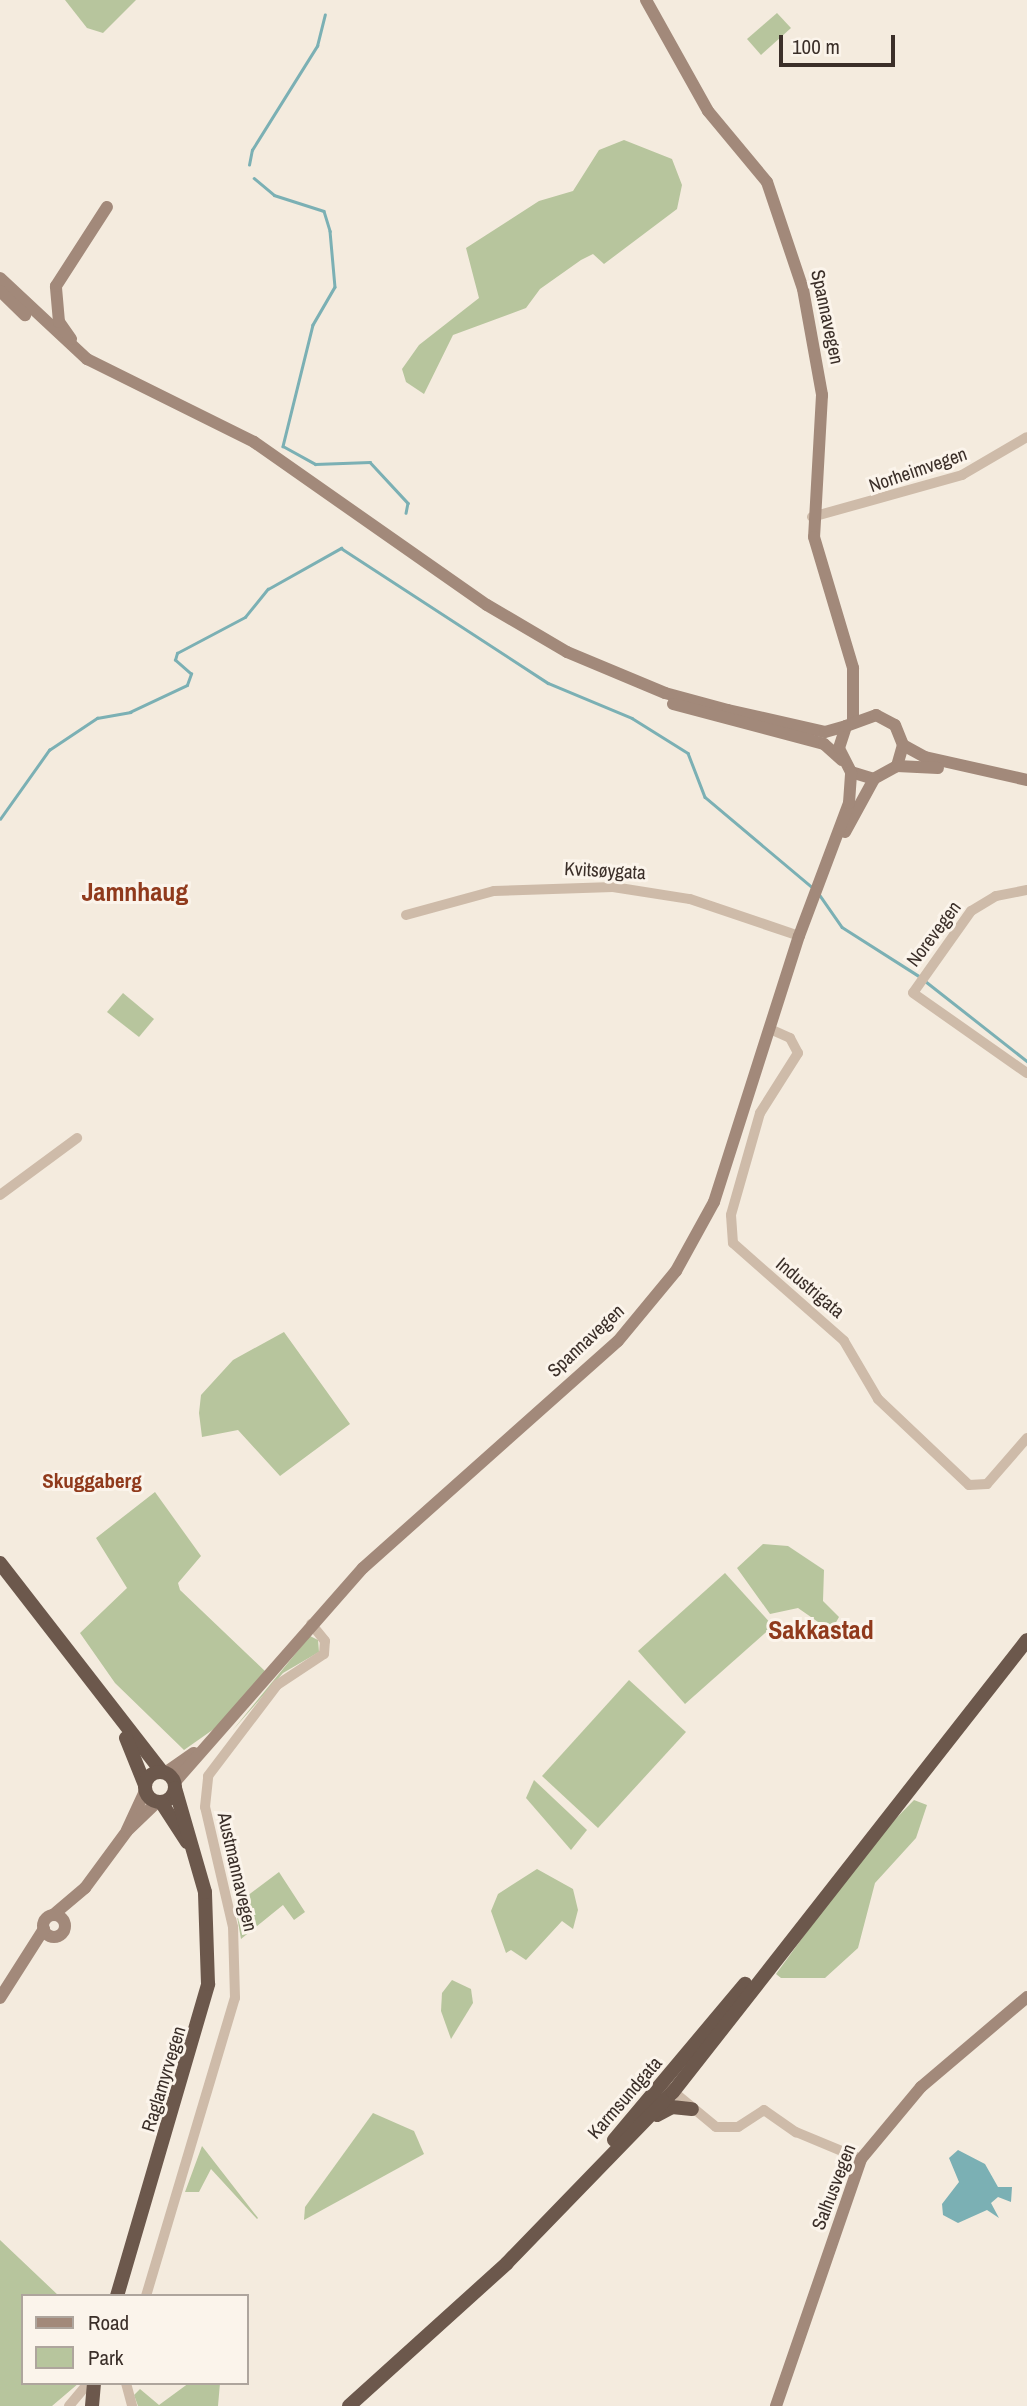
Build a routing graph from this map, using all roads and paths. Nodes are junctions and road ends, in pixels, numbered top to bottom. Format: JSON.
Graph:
{"nodes":[{"id":1,"x":646,"y":0,"type":"edge"},
{"id":2,"x":107,"y":207,"type":"dead end"},
{"id":3,"x":7,"y":291,"type":"edge"},
{"id":4,"x":99,"y":366,"type":"junction"},
{"id":5,"x":1027,"y":438,"type":"edge"},
{"id":6,"x":813,"y":517,"type":"junction"},
{"id":7,"x":854,"y":678,"type":"junction"},
{"id":8,"x":872,"y":715,"type":"junction"},
{"id":9,"x":850,"y":723,"type":"junction"},
{"id":10,"x":903,"y":745,"type":"junction"},
{"id":11,"x":842,"y":760,"type":"junction"},
{"id":12,"x":897,"y":766,"type":"junction"},
{"id":13,"x":851,"y":772,"type":"junction"},
{"id":14,"x":874,"y":779,"type":"junction"},
{"id":15,"x":1027,"y":780,"type":"edge"},
{"id":16,"x":1027,"y":788,"type":"edge"},
{"id":17,"x":829,"y":855,"type":"junction"},
{"id":18,"x":1027,"y":890,"type":"edge"},
{"id":19,"x":406,"y":915,"type":"dead end"},
{"id":20,"x":799,"y":936,"type":"junction"},
{"id":21,"x":770,"y":1029,"type":"junction"},
{"id":22,"x":1027,"y":1073,"type":"edge"},
{"id":23,"x":77,"y":1138,"type":"dead end"},
{"id":24,"x":0,"y":1195,"type":"edge"},
{"id":25,"x":1027,"y":1438,"type":"edge"},
{"id":26,"x":0,"y":1563,"type":"edge"},
{"id":27,"x":311,"y":1624,"type":"junction"},
{"id":28,"x":1027,"y":1640,"type":"edge"},
{"id":29,"x":102,"y":1694,"type":"junction"},
{"id":30,"x":169,"y":1779,"type":"junction"},
{"id":31,"x":145,"y":1788,"type":"junction"},
{"id":32,"x":159,"y":1802,"type":"junction"},
{"id":33,"x":127,"y":1830,"type":"junction"},
{"id":34,"x":200,"y":1868,"type":"junction"},
{"id":35,"x":85,"y":1888,"type":"junction"},
{"id":36,"x":53,"y":1915,"type":"junction"},
{"id":37,"x":65,"y":1925,"type":"junction"},
{"id":38,"x":44,"y":1929,"type":"junction"},
{"id":39,"x":55,"y":1937,"type":"junction"},
{"id":40,"x":27,"y":1960,"type":"junction"},
{"id":41,"x":1027,"y":1997,"type":"edge"},
{"id":42,"x":0,"y":1998,"type":"edge"},
{"id":43,"x":668,"y":2088,"type":"junction"},
{"id":44,"x":692,"y":2109,"type":"junction"},
{"id":45,"x":641,"y":2126,"type":"junction"},
{"id":46,"x":861,"y":2159,"type":"junction"},
{"id":47,"x":118,"y":2294,"type":"edge"},
{"id":48,"x":147,"y":2294,"type":"edge"},
{"id":49,"x":86,"y":2385,"type":"edge"},
{"id":50,"x":94,"y":2385,"type":"edge"},
{"id":51,"x":102,"y":2385,"type":"edge"},
{"id":52,"x":127,"y":2385,"type":"edge"},
{"id":53,"x":69,"y":2406,"type":"edge"},
{"id":54,"x":90,"y":2406,"type":"edge"},
{"id":55,"x":102,"y":2406,"type":"edge"},
{"id":56,"x":132,"y":2406,"type":"edge"},
{"id":57,"x":340,"y":2406,"type":"edge"},
{"id":58,"x":349,"y":2406,"type":"edge"},
{"id":59,"x":776,"y":2406,"type":"edge"}],
"edges":[{"from":1,"to":6,"type":"main road","name":"Spannavegen"},
{"from":2,"to":4,"type":"main road"},
{"from":3,"to":4,"type":"main road"},
{"from":3,"to":11,"type":"main road"},
{"from":4,"to":9,"type":"main road"},
{"from":5,"to":6,"type":"street","name":"Norheimvegen"},
{"from":6,"to":7,"type":"main road","name":"Spannavegen"},
{"from":7,"to":8,"type":"main road","name":"Spannavegen"},
{"from":7,"to":9,"type":"main road","name":"Spannavegen"},
{"from":8,"to":9,"type":"main road"},
{"from":8,"to":10,"type":"main road"},
{"from":9,"to":11,"type":"main road"},
{"from":10,"to":12,"type":"main road"},
{"from":10,"to":15,"type":"main road"},
{"from":11,"to":13,"type":"main road"},
{"from":12,"to":14,"type":"main road"},
{"from":12,"to":16,"type":"main road"},
{"from":13,"to":14,"type":"main road"},
{"from":13,"to":17,"type":"main road"},
{"from":14,"to":17,"type":"main road"},
{"from":17,"to":20,"type":"main road","name":"Spannavegen"},
{"from":18,"to":22,"type":"street","name":"Norevegen"},
{"from":19,"to":20,"type":"street","name":"Kvitsøygata"},
{"from":20,"to":21,"type":"main road","name":"Spannavegen"},
{"from":21,"to":25,"type":"street","name":"Industrigata"},
{"from":21,"to":27,"type":"main road","name":"Spannavegen"},
{"from":23,"to":24,"type":"street"},
{"from":26,"to":29,"type":"highway","name":"Raglamyrvegen"},
{"from":27,"to":30,"type":"main road","name":"Spannavegen"},
{"from":27,"to":48,"type":"street","name":"Austmannavegen"},
{"from":28,"to":43,"type":"highway","name":"Karmsundgata"},
{"from":29,"to":30,"type":"highway","name":"Raglamyrvegen"},
{"from":29,"to":31,"type":"highway","name":"Raglamyrvegen"},
{"from":30,"to":31,"type":"highway"},
{"from":30,"to":32,"type":"highway"},
{"from":30,"to":34,"type":"highway","name":"Raglamyrvegen"},
{"from":31,"to":32,"type":"highway","name":"Raglamyrvegen"},
{"from":31,"to":33,"type":"main road"},
{"from":32,"to":33,"type":"main road"},
{"from":32,"to":34,"type":"highway","name":"Raglamyrvegen"},
{"from":33,"to":35,"type":"main road"},
{"from":34,"to":47,"type":"highway","name":"Raglamyrvegen"},
{"from":35,"to":36,"type":"main road"},
{"from":35,"to":37,"type":"main road"},
{"from":36,"to":37,"type":"main road"},
{"from":36,"to":38,"type":"main road"},
{"from":37,"to":39,"type":"main road"},
{"from":38,"to":39,"type":"main road"},
{"from":38,"to":40,"type":"main road"},
{"from":39,"to":40,"type":"main road"},
{"from":40,"to":42,"type":"main road"},
{"from":41,"to":46,"type":"main road","name":"Salhusvegen"},
{"from":43,"to":44,"type":"street"},
{"from":43,"to":45,"type":"highway","name":"Karmsundgata"},
{"from":43,"to":57,"type":"highway","name":"Karmsundgata"},
{"from":44,"to":45,"type":"highway"},
{"from":44,"to":46,"type":"street"},
{"from":45,"to":58,"type":"highway","name":"Karmsundgata"},
{"from":46,"to":59,"type":"main road","name":"Salhusvegen"},
{"from":49,"to":53,"type":"street"},
{"from":50,"to":54,"type":"highway"},
{"from":51,"to":55,"type":"highway"},
{"from":52,"to":56,"type":"street"},
{"from":53,"to":54,"type":"street"}]}
